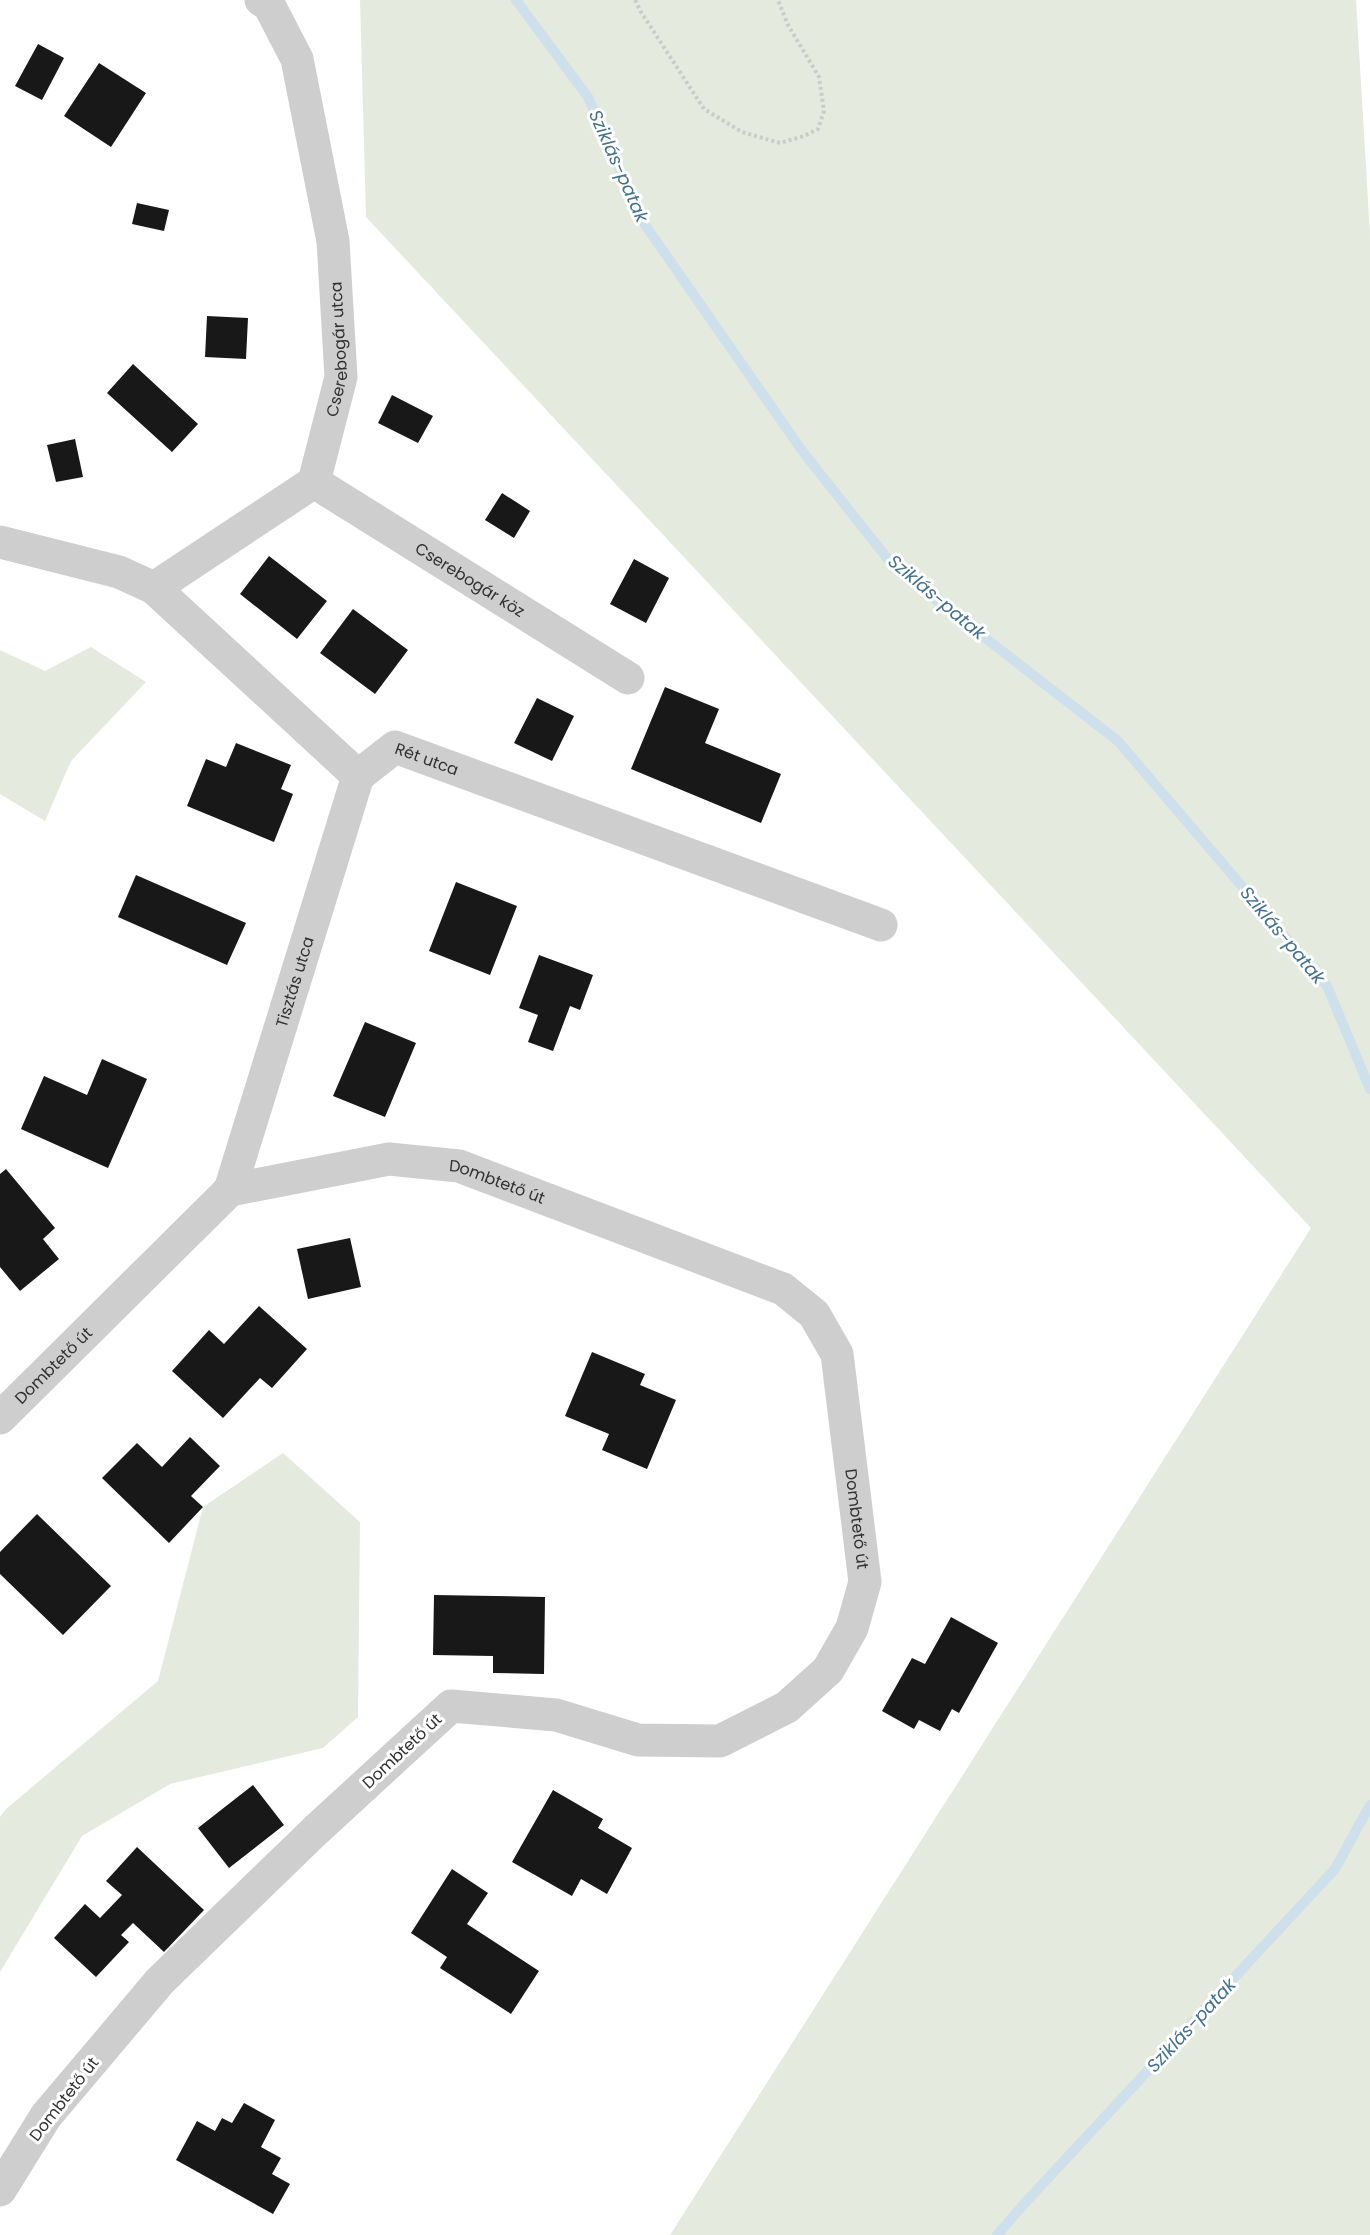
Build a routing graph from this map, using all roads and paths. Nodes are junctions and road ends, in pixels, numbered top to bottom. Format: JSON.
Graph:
{"nodes":[{"id":1,"x":261,"y":0,"type":"edge"},
{"id":2,"x":635,"y":0,"type":"edge"},
{"id":3,"x":778,"y":0,"type":"edge"},
{"id":4,"x":314,"y":482,"type":"junction"},
{"id":5,"x":0,"y":542,"type":"edge"},
{"id":6,"x":154,"y":588,"type":"junction"},
{"id":7,"x":628,"y":678,"type":"dead end"},
{"id":8,"x":358,"y":776,"type":"junction"},
{"id":9,"x":881,"y":925,"type":"dead end"},
{"id":10,"x":230,"y":1190,"type":"junction"},
{"id":11,"x":0,"y":1418,"type":"edge"},
{"id":12,"x":0,"y":2190,"type":"edge"}],
"edges":[{"from":1,"to":4,"type":"street","name":"Cserebogár utca"},
{"from":2,"to":3,"type":"path"},
{"from":4,"to":6,"type":"street"},
{"from":4,"to":7,"type":"street","name":"Cserebogár köz"},
{"from":5,"to":6,"type":"street"},
{"from":6,"to":8,"type":"street"},
{"from":8,"to":9,"type":"street","name":"Rét utca"},
{"from":8,"to":10,"type":"street","name":"Tisztás utca"},
{"from":10,"to":11,"type":"street","name":"Dombtető út"},
{"from":10,"to":12,"type":"street","name":"Dombtető út"}]}
